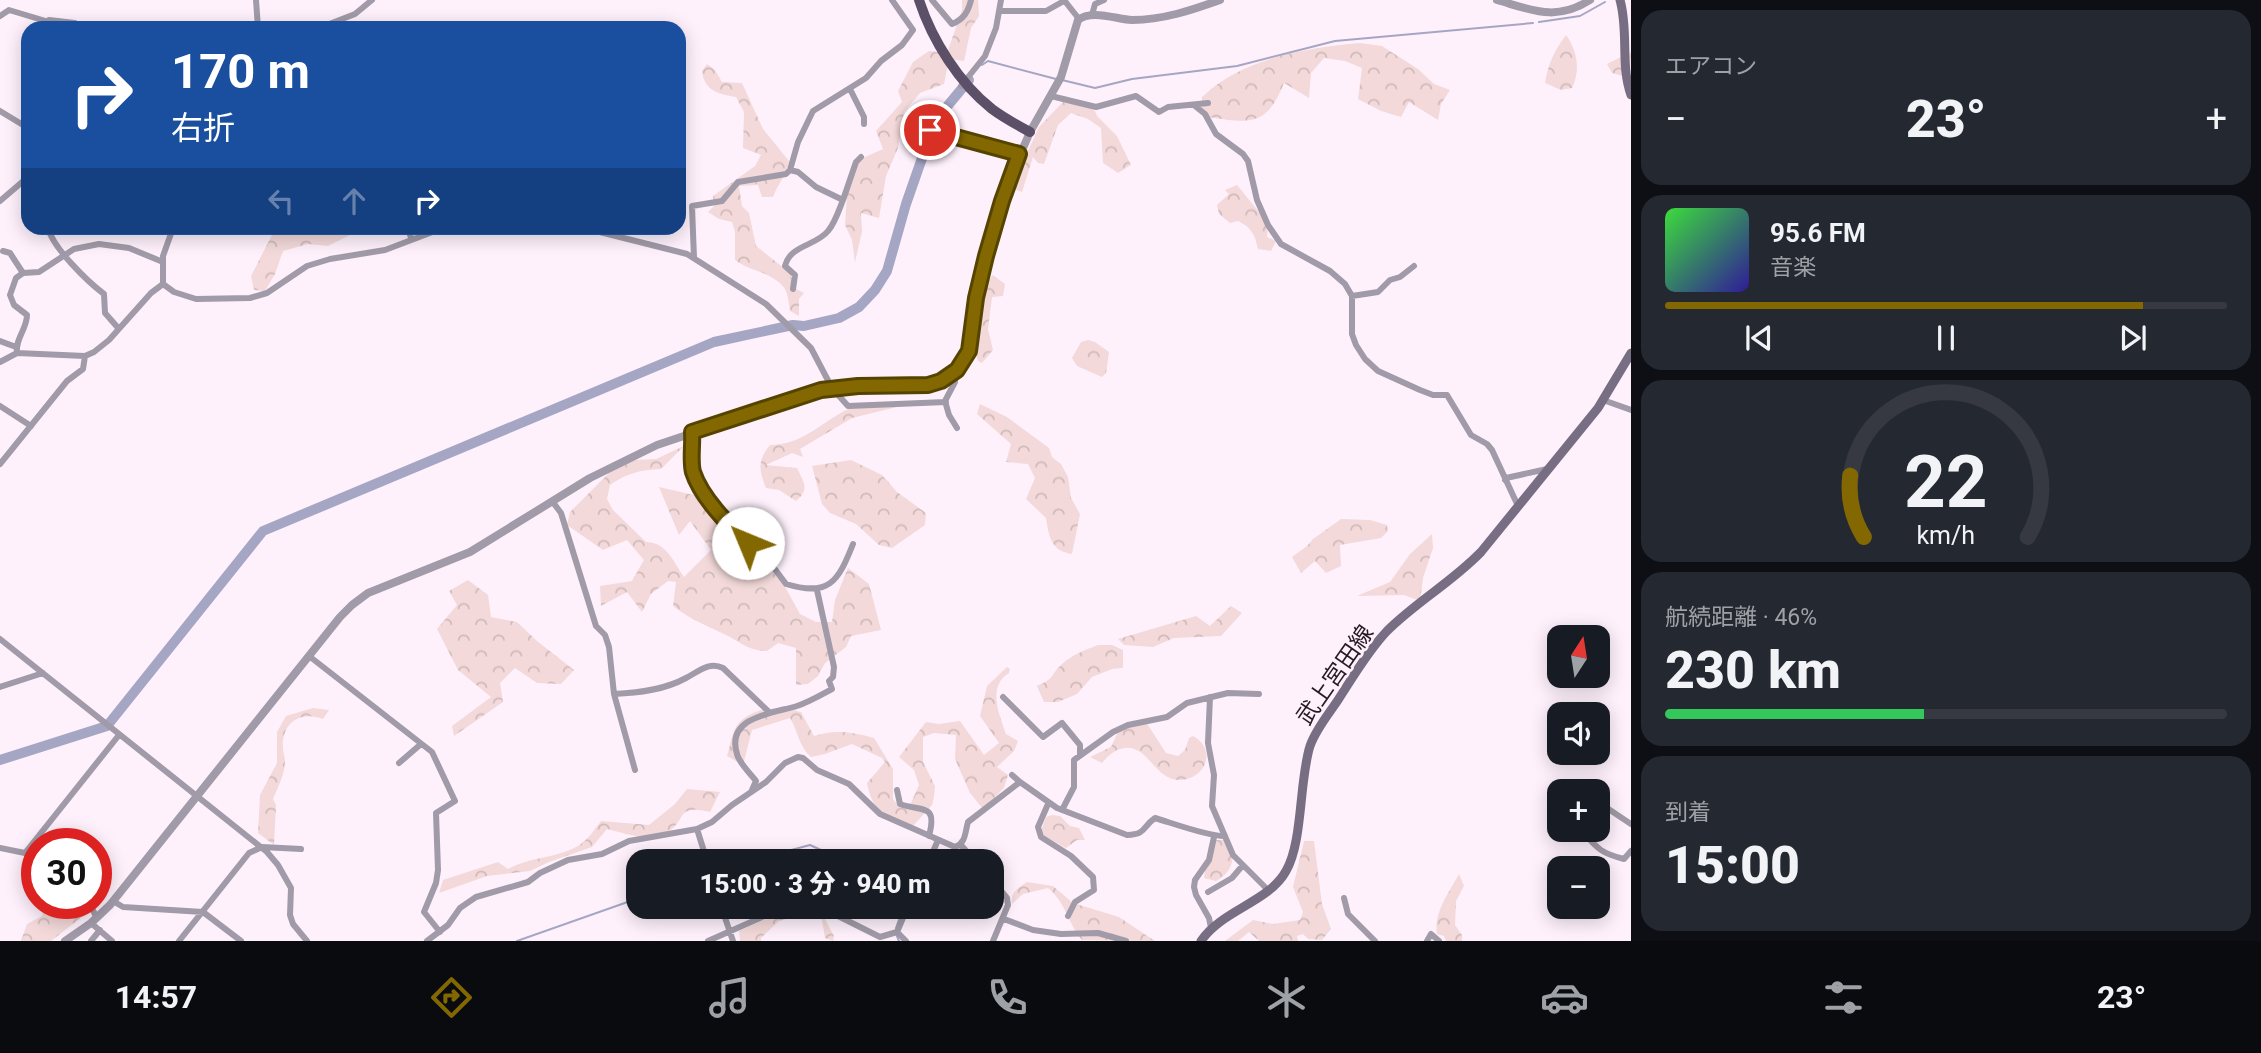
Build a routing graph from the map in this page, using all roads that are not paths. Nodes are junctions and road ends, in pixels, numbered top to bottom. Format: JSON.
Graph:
{"nodes":[{"id":1,"x":256,"y":0,"type":"edge"},
{"id":2,"x":372,"y":0,"type":"edge"},
{"id":3,"x":892,"y":0,"type":"edge"},
{"id":4,"x":919,"y":0,"type":"edge"},
{"id":5,"x":932,"y":0,"type":"edge"},
{"id":6,"x":971,"y":0,"type":"edge"},
{"id":7,"x":1001,"y":0,"type":"edge"},
{"id":8,"x":1064,"y":0,"type":"edge"},
{"id":9,"x":1104,"y":0,"type":"edge"},
{"id":10,"x":1220,"y":0,"type":"edge"},
{"id":11,"x":1497,"y":0,"type":"edge"},
{"id":12,"x":1590,"y":0,"type":"edge"},
{"id":13,"x":1620,"y":0,"type":"edge"},
{"id":14,"x":1529,"y":4,"type":"edge"},
{"id":15,"x":1001,"y":11,"type":"junction"},
{"id":16,"x":1092,"y":15,"type":"junction"},
{"id":17,"x":0,"y":16,"type":"edge"},
{"id":18,"x":1079,"y":19,"type":"junction"},
{"id":19,"x":38,"y":21,"type":"edge"},
{"id":20,"x":49,"y":21,"type":"edge"},
{"id":21,"x":68,"y":21,"type":"edge"},
{"id":22,"x":258,"y":21,"type":"edge"},
{"id":23,"x":336,"y":21,"type":"edge"},
{"id":24,"x":964,"y":83,"type":"junction"},
{"id":25,"x":850,"y":89,"type":"junction"},
{"id":26,"x":1631,"y":95,"type":"edge"},
{"id":27,"x":1051,"y":96,"type":"junction"},
{"id":28,"x":1208,"y":103,"type":"dead end"},
{"id":29,"x":1195,"y":106,"type":"junction"},
{"id":30,"x":0,"y":111,"type":"edge"},
{"id":31,"x":21,"y":124,"type":"edge"},
{"id":32,"x":864,"y":124,"type":"dead end"},
{"id":33,"x":932,"y":131,"type":"dead end"},
{"id":34,"x":1030,"y":132,"type":"junction"},
{"id":35,"x":1019,"y":154,"type":"junction"},
{"id":36,"x":861,"y":157,"type":"dead end"},
{"id":37,"x":790,"y":170,"type":"junction"},
{"id":38,"x":21,"y":182,"type":"edge"},
{"id":39,"x":1,"y":197,"type":"edge"},
{"id":40,"x":843,"y":200,"type":"junction"},
{"id":41,"x":51,"y":235,"type":"edge"},
{"id":42,"x":170,"y":235,"type":"edge"},
{"id":43,"x":410,"y":235,"type":"edge"},
{"id":44,"x":423,"y":235,"type":"edge"},
{"id":45,"x":610,"y":235,"type":"edge"},
{"id":46,"x":411,"y":239,"type":"junction"},
{"id":47,"x":3,"y":251,"type":"dead end"},
{"id":48,"x":65,"y":256,"type":"junction"},
{"id":49,"x":694,"y":258,"type":"junction"},
{"id":50,"x":163,"y":262,"type":"junction"},
{"id":51,"x":1413,"y":266,"type":"dead end"},
{"id":52,"x":23,"y":273,"type":"junction"},
{"id":53,"x":163,"y":284,"type":"junction"},
{"id":54,"x":793,"y":289,"type":"dead end"},
{"id":55,"x":1352,"y":296,"type":"junction"},
{"id":56,"x":119,"y":328,"type":"junction"},
{"id":57,"x":0,"y":341,"type":"edge"},
{"id":58,"x":17,"y":350,"type":"junction"},
{"id":59,"x":1631,"y":353,"type":"edge"},
{"id":60,"x":85,"y":356,"type":"junction"},
{"id":61,"x":0,"y":362,"type":"edge"},
{"id":62,"x":951,"y":374,"type":"junction"},
{"id":63,"x":832,"y":388,"type":"junction"},
{"id":64,"x":1603,"y":400,"type":"junction"},
{"id":65,"x":946,"y":402,"type":"junction"},
{"id":66,"x":0,"y":406,"type":"edge"},
{"id":67,"x":1631,"y":410,"type":"edge"},
{"id":68,"x":31,"y":426,"type":"junction"},
{"id":69,"x":957,"y":428,"type":"dead end"},
{"id":70,"x":692,"y":432,"type":"junction"},
{"id":71,"x":0,"y":464,"type":"edge"},
{"id":72,"x":1549,"y":469,"type":"junction"},
{"id":73,"x":1505,"y":480,"type":"junction"},
{"id":74,"x":552,"y":502,"type":"junction"},
{"id":75,"x":1518,"y":506,"type":"junction"},
{"id":76,"x":853,"y":544,"type":"dead end"},
{"id":77,"x":817,"y":590,"type":"junction"},
{"id":78,"x":0,"y":639,"type":"edge"},
{"id":79,"x":309,"y":656,"type":"junction"},
{"id":80,"x":43,"y":673,"type":"junction"},
{"id":81,"x":0,"y":687,"type":"edge"},
{"id":82,"x":614,"y":694,"type":"junction"},
{"id":83,"x":1259,"y":694,"type":"dead end"},
{"id":84,"x":1003,"y":697,"type":"dead end"},
{"id":85,"x":1210,"y":697,"type":"junction"},
{"id":86,"x":769,"y":712,"type":"junction"},
{"id":87,"x":119,"y":734,"type":"junction"},
{"id":88,"x":421,"y":744,"type":"junction"},
{"id":89,"x":1080,"y":755,"type":"junction"},
{"id":90,"x":399,"y":763,"type":"dead end"},
{"id":91,"x":635,"y":770,"type":"dead end"},
{"id":92,"x":1012,"y":775,"type":"dead end"},
{"id":93,"x":1020,"y":782,"type":"junction"},
{"id":94,"x":897,"y":790,"type":"dead end"},
{"id":95,"x":751,"y":793,"type":"junction"},
{"id":96,"x":198,"y":796,"type":"junction"},
{"id":97,"x":1048,"y":804,"type":"junction"},
{"id":98,"x":1062,"y":810,"type":"junction"},
{"id":99,"x":1610,"y":810,"type":"edge"},
{"id":100,"x":1631,"y":824,"type":"edge"},
{"id":101,"x":46,"y":828,"type":"edge"},
{"id":102,"x":697,"y":829,"type":"junction"},
{"id":103,"x":929,"y":836,"type":"junction"},
{"id":104,"x":1225,"y":836,"type":"junction"},
{"id":105,"x":1214,"y":837,"type":"junction"},
{"id":106,"x":938,"y":840,"type":"junction"},
{"id":107,"x":1591,"y":842,"type":"edge"},
{"id":108,"x":961,"y":845,"type":"junction"},
{"id":109,"x":262,"y":847,"type":"junction"},
{"id":110,"x":0,"y":848,"type":"edge"},
{"id":111,"x":300,"y":849,"type":"dead end"},
{"id":112,"x":703,"y":849,"type":"edge"},
{"id":113,"x":934,"y":849,"type":"edge"},
{"id":114,"x":964,"y":849,"type":"edge"},
{"id":115,"x":1631,"y":851,"type":"edge"},
{"id":116,"x":21,"y":852,"type":"edge"},
{"id":117,"x":1243,"y":865,"type":"junction"},
{"id":118,"x":1268,"y":890,"type":"junction"},
{"id":119,"x":1208,"y":892,"type":"dead end"},
{"id":120,"x":1004,"y":894,"type":"edge"},
{"id":121,"x":1344,"y":898,"type":"dead end"},
{"id":122,"x":113,"y":901,"type":"junction"},
{"id":123,"x":203,"y":912,"type":"junction"},
{"id":124,"x":1004,"y":914,"type":"edge"},
{"id":125,"x":1068,"y":916,"type":"dead end"},
{"id":126,"x":725,"y":919,"type":"edge"},
{"id":127,"x":758,"y":919,"type":"edge"},
{"id":128,"x":844,"y":919,"type":"edge"},
{"id":129,"x":902,"y":919,"type":"edge"},
{"id":130,"x":1003,"y":919,"type":"joint"},
{"id":131,"x":94,"y":920,"type":"junction"},
{"id":132,"x":1211,"y":928,"type":"junction"},
{"id":133,"x":100,"y":930,"type":"junction"},
{"id":134,"x":440,"y":932,"type":"junction"},
{"id":135,"x":729,"y":932,"type":"junction"},
{"id":136,"x":896,"y":933,"type":"junction"},
{"id":137,"x":65,"y":941,"type":"edge"},
{"id":138,"x":91,"y":941,"type":"edge"},
{"id":139,"x":112,"y":941,"type":"edge"},
{"id":140,"x":179,"y":941,"type":"edge"},
{"id":141,"x":241,"y":941,"type":"edge"},
{"id":142,"x":307,"y":941,"type":"edge"},
{"id":143,"x":427,"y":941,"type":"edge"},
{"id":144,"x":708,"y":941,"type":"edge"},
{"id":145,"x":733,"y":941,"type":"edge"},
{"id":146,"x":906,"y":941,"type":"edge"},
{"id":147,"x":993,"y":941,"type":"edge"},
{"id":148,"x":1126,"y":941,"type":"edge"},
{"id":149,"x":1201,"y":941,"type":"edge"},
{"id":150,"x":1374,"y":941,"type":"edge"},
{"id":151,"x":1427,"y":941,"type":"edge"},
{"id":152,"x":1439,"y":941,"type":"edge"}],
"edges":[{"from":1,"to":22,"type":"street"},
{"from":2,"to":23,"type":"street"},
{"from":3,"to":25,"type":"street"},
{"from":4,"to":24,"type":"main road"},
{"from":5,"to":6,"type":"street"},
{"from":7,"to":15,"type":"street"},
{"from":8,"to":15,"type":"street"},
{"from":8,"to":18,"type":"street"},
{"from":9,"to":16,"type":"street"},
{"from":10,"to":16,"type":"street"},
{"from":11,"to":14,"type":"street"},
{"from":12,"to":14,"type":"street"},
{"from":13,"to":26,"type":"main road"},
{"from":15,"to":24,"type":"street"},
{"from":16,"to":18,"type":"street"},
{"from":17,"to":19,"type":"street"},
{"from":18,"to":27,"type":"street"},
{"from":20,"to":21,"type":"street"},
{"from":24,"to":34,"type":"main road"},
{"from":25,"to":32,"type":"street"},
{"from":25,"to":37,"type":"street"},
{"from":27,"to":29,"type":"street"},
{"from":27,"to":34,"type":"street"},
{"from":28,"to":29,"type":"street"},
{"from":29,"to":55,"type":"street"},
{"from":30,"to":31,"type":"street"},
{"from":33,"to":35,"type":"street"},
{"from":34,"to":35,"type":"street"},
{"from":35,"to":62,"type":"street"},
{"from":36,"to":40,"type":"street"},
{"from":37,"to":40,"type":"street"},
{"from":37,"to":49,"type":"street"},
{"from":38,"to":39,"type":"street"},
{"from":40,"to":54,"type":"street"},
{"from":41,"to":48,"type":"street"},
{"from":42,"to":50,"type":"street"},
{"from":43,"to":46,"type":"street"},
{"from":44,"to":46,"type":"street"},
{"from":45,"to":49,"type":"street"},
{"from":46,"to":53,"type":"street"},
{"from":47,"to":52,"type":"street"},
{"from":48,"to":50,"type":"street"},
{"from":48,"to":52,"type":"street"},
{"from":48,"to":56,"type":"street"},
{"from":49,"to":63,"type":"street"},
{"from":50,"to":53,"type":"street"},
{"from":51,"to":55,"type":"street"},
{"from":52,"to":58,"type":"street"},
{"from":53,"to":56,"type":"street"},
{"from":55,"to":73,"type":"street"},
{"from":56,"to":60,"type":"street"},
{"from":57,"to":58,"type":"street"},
{"from":58,"to":60,"type":"street"},
{"from":58,"to":61,"type":"street"},
{"from":59,"to":64,"type":"main road","name":"武上宮田線"},
{"from":60,"to":68,"type":"street"},
{"from":62,"to":63,"type":"street"},
{"from":62,"to":65,"type":"street"},
{"from":63,"to":65,"type":"street"},
{"from":63,"to":70,"type":"street"},
{"from":64,"to":67,"type":"street"},
{"from":64,"to":72,"type":"main road","name":"武上宮田線"},
{"from":65,"to":69,"type":"street"},
{"from":66,"to":68,"type":"street"},
{"from":68,"to":71,"type":"street"},
{"from":70,"to":74,"type":"street"},
{"from":70,"to":77,"type":"street"},
{"from":72,"to":73,"type":"street"},
{"from":72,"to":75,"type":"main road","name":"武上宮田線"},
{"from":73,"to":75,"type":"street"},
{"from":74,"to":79,"type":"street"},
{"from":74,"to":82,"type":"street"},
{"from":75,"to":118,"type":"main road","name":"武上宮田線"},
{"from":76,"to":77,"type":"street"},
{"from":77,"to":86,"type":"street"},
{"from":78,"to":80,"type":"street"},
{"from":79,"to":88,"type":"street"},
{"from":79,"to":96,"type":"street"},
{"from":80,"to":81,"type":"street"},
{"from":80,"to":87,"type":"street"},
{"from":82,"to":86,"type":"street"},
{"from":82,"to":91,"type":"street"},
{"from":83,"to":85,"type":"street"},
{"from":84,"to":89,"type":"street"},
{"from":85,"to":89,"type":"street"},
{"from":85,"to":104,"type":"street"},
{"from":86,"to":95,"type":"street"},
{"from":87,"to":96,"type":"street"},
{"from":87,"to":101,"type":"street"},
{"from":88,"to":90,"type":"street"},
{"from":88,"to":134,"type":"street"},
{"from":89,"to":98,"type":"street"},
{"from":92,"to":93,"type":"street"},
{"from":93,"to":97,"type":"street"},
{"from":93,"to":108,"type":"street"},
{"from":94,"to":103,"type":"street"},
{"from":95,"to":102,"type":"street"},
{"from":95,"to":103,"type":"street"},
{"from":96,"to":109,"type":"street"},
{"from":96,"to":122,"type":"street"},
{"from":97,"to":98,"type":"street"},
{"from":97,"to":125,"type":"street"},
{"from":98,"to":105,"type":"street"},
{"from":99,"to":100,"type":"street"},
{"from":102,"to":112,"type":"street"},
{"from":102,"to":134,"type":"street"},
{"from":103,"to":106,"type":"street"},
{"from":104,"to":105,"type":"street"},
{"from":104,"to":117,"type":"street"},
{"from":105,"to":132,"type":"street"},
{"from":106,"to":108,"type":"street"},
{"from":106,"to":113,"type":"street"},
{"from":107,"to":115,"type":"street"},
{"from":108,"to":114,"type":"street"},
{"from":109,"to":111,"type":"street"},
{"from":109,"to":123,"type":"street"},
{"from":109,"to":142,"type":"street"},
{"from":110,"to":116,"type":"street"},
{"from":117,"to":118,"type":"street"},
{"from":117,"to":119,"type":"street"},
{"from":118,"to":132,"type":"main road","name":"武上宮田線"},
{"from":120,"to":124,"type":"street"},
{"from":121,"to":150,"type":"street"},
{"from":122,"to":123,"type":"street"},
{"from":122,"to":131,"type":"street"},
{"from":123,"to":140,"type":"street"},
{"from":123,"to":141,"type":"street"},
{"from":126,"to":135,"type":"street"},
{"from":127,"to":135,"type":"street"},
{"from":128,"to":136,"type":"street"},
{"from":129,"to":136,"type":"street"},
{"from":130,"to":147,"type":"street"},
{"from":130,"to":148,"type":"street"},
{"from":131,"to":133,"type":"street"},
{"from":131,"to":137,"type":"street"},
{"from":132,"to":149,"type":"main road","name":"武上宮田線"},
{"from":133,"to":138,"type":"street"},
{"from":133,"to":139,"type":"street"},
{"from":134,"to":143,"type":"street"},
{"from":135,"to":144,"type":"street"},
{"from":135,"to":145,"type":"street"},
{"from":136,"to":146,"type":"street"},
{"from":151,"to":152,"type":"street"}]}
